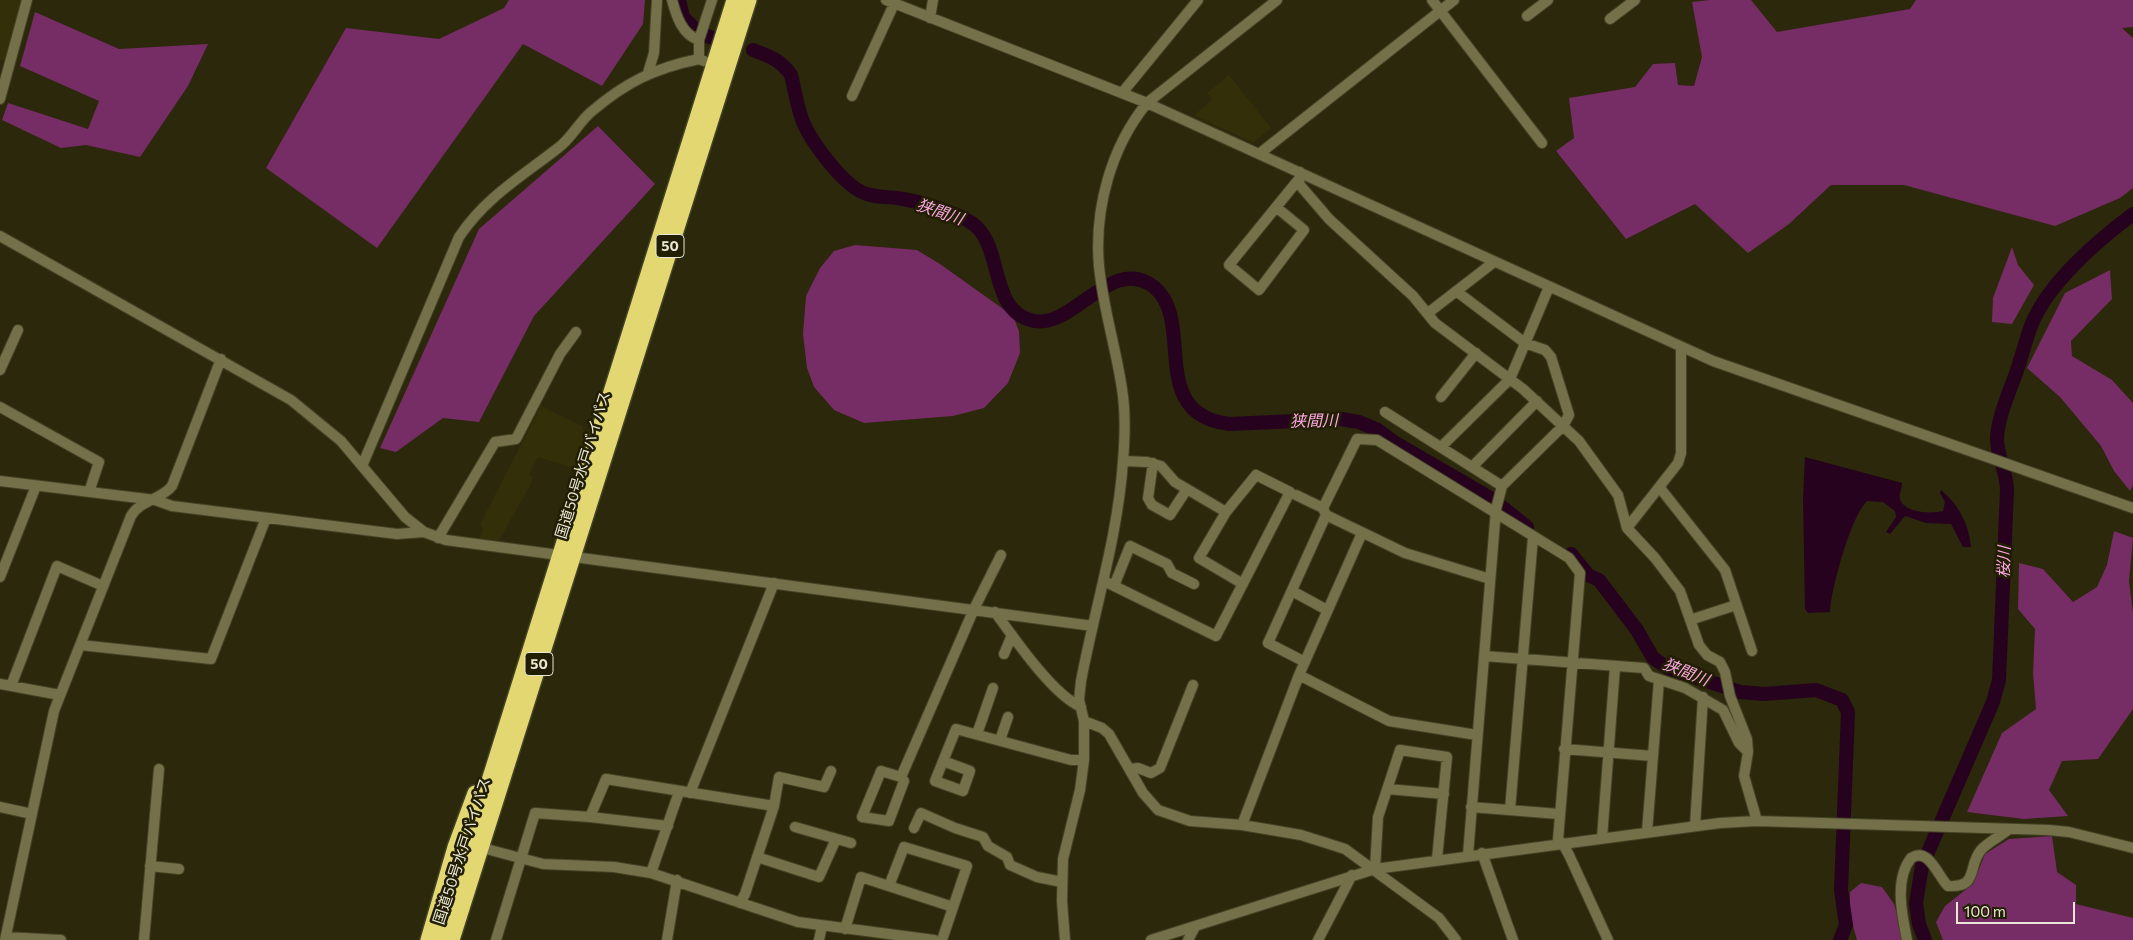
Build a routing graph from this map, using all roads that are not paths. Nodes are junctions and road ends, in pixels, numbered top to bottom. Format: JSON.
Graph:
{"nodes":[{"id":1,"x":27,"y":0,"type":"edge"},
{"id":2,"x":657,"y":0,"type":"edge"},
{"id":3,"x":672,"y":0,"type":"edge"},
{"id":4,"x":712,"y":0,"type":"edge"},
{"id":5,"x":734,"y":0,"type":"edge"},
{"id":6,"x":749,"y":0,"type":"edge"},
{"id":7,"x":933,"y":0,"type":"edge"},
{"id":8,"x":1198,"y":0,"type":"edge"},
{"id":9,"x":1277,"y":0,"type":"edge"},
{"id":10,"x":1432,"y":0,"type":"edge"},
{"id":11,"x":1454,"y":0,"type":"edge"},
{"id":12,"x":1548,"y":0,"type":"edge"},
{"id":13,"x":1636,"y":0,"type":"edge"},
{"id":14,"x":890,"y":2,"type":"edge"},
{"id":15,"x":1441,"y":10,"type":"junction"},
{"id":16,"x":1527,"y":16,"type":"dead end"},
{"id":17,"x":930,"y":18,"type":"junction"},
{"id":18,"x":1610,"y":19,"type":"dead end"},
{"id":19,"x":699,"y":40,"type":"junction"},
{"id":20,"x":699,"y":59,"type":"junction"},
{"id":21,"x":714,"y":65,"type":"junction"},
{"id":22,"x":648,"y":73,"type":"junction"},
{"id":23,"x":1122,"y":93,"type":"junction"},
{"id":24,"x":852,"y":96,"type":"dead end"},
{"id":25,"x":0,"y":99,"type":"edge"},
{"id":26,"x":1148,"y":103,"type":"junction"},
{"id":27,"x":1542,"y":143,"type":"dead end"},
{"id":28,"x":1260,"y":154,"type":"junction"},
{"id":29,"x":1299,"y":176,"type":"junction"},
{"id":30,"x":1276,"y":206,"type":"junction"},
{"id":31,"x":0,"y":236,"type":"edge"},
{"id":32,"x":1494,"y":262,"type":"junction"},
{"id":33,"x":1550,"y":287,"type":"junction"},
{"id":34,"x":1456,"y":291,"type":"junction"},
{"id":35,"x":1428,"y":313,"type":"junction"},
{"id":36,"x":18,"y":330,"type":"dead end"},
{"id":37,"x":576,"y":332,"type":"dead end"},
{"id":38,"x":1525,"y":344,"type":"junction"},
{"id":39,"x":1682,"y":348,"type":"junction"},
{"id":40,"x":1476,"y":353,"type":"junction"},
{"id":41,"x":220,"y":359,"type":"junction"},
{"id":42,"x":0,"y":370,"type":"edge"},
{"id":43,"x":1510,"y":379,"type":"junction"},
{"id":44,"x":1441,"y":397,"type":"dead end"},
{"id":45,"x":1537,"y":401,"type":"junction"},
{"id":46,"x":0,"y":407,"type":"edge"},
{"id":47,"x":1385,"y":412,"type":"dead end"},
{"id":48,"x":1563,"y":426,"type":"junction"},
{"id":49,"x":1441,"y":447,"type":"junction"},
{"id":50,"x":1123,"y":461,"type":"junction"},
{"id":51,"x":1153,"y":463,"type":"junction"},
{"id":52,"x":362,"y":466,"type":"junction"},
{"id":53,"x":1472,"y":467,"type":"junction"},
{"id":54,"x":0,"y":481,"type":"edge"},
{"id":55,"x":36,"y":486,"type":"junction"},
{"id":56,"x":1660,"y":488,"type":"junction"},
{"id":57,"x":1187,"y":489,"type":"junction"},
{"id":58,"x":1501,"y":490,"type":"junction"},
{"id":59,"x":89,"y":492,"type":"junction"},
{"id":60,"x":1296,"y":495,"type":"dead end"},
{"id":61,"x":154,"y":500,"type":"junction"},
{"id":62,"x":2133,"y":508,"type":"edge"},
{"id":63,"x":1226,"y":512,"type":"junction"},
{"id":64,"x":1325,"y":512,"type":"junction"},
{"id":65,"x":1496,"y":512,"type":"junction"},
{"id":66,"x":266,"y":518,"type":"junction"},
{"id":67,"x":1627,"y":528,"type":"junction"},
{"id":68,"x":424,"y":532,"type":"junction"},
{"id":69,"x":1362,"y":533,"type":"junction"},
{"id":70,"x":1533,"y":537,"type":"junction"},
{"id":71,"x":438,"y":538,"type":"junction"},
{"id":72,"x":1001,"y":555,"type":"dead end"},
{"id":73,"x":566,"y":557,"type":"junction"},
{"id":74,"x":0,"y":577,"type":"edge"},
{"id":75,"x":1490,"y":578,"type":"junction"},
{"id":76,"x":1104,"y":580,"type":"junction"},
{"id":77,"x":774,"y":583,"type":"junction"},
{"id":78,"x":1194,"y":584,"type":"dead end"},
{"id":79,"x":1243,"y":584,"type":"junction"},
{"id":80,"x":103,"y":586,"type":"junction"},
{"id":81,"x":1114,"y":586,"type":"junction"},
{"id":82,"x":1292,"y":591,"type":"junction"},
{"id":83,"x":1736,"y":605,"type":"junction"},
{"id":84,"x":974,"y":610,"type":"junction"},
{"id":85,"x":1327,"y":610,"type":"junction"},
{"id":86,"x":995,"y":612,"type":"junction"},
{"id":87,"x":1690,"y":620,"type":"junction"},
{"id":88,"x":1093,"y":626,"type":"junction"},
{"id":89,"x":1012,"y":635,"type":"junction"},
{"id":90,"x":80,"y":645,"type":"junction"},
{"id":91,"x":1752,"y":651,"type":"dead end"},
{"id":92,"x":1004,"y":654,"type":"dead end"},
{"id":93,"x":1484,"y":656,"type":"junction"},
{"id":94,"x":1523,"y":659,"type":"junction"},
{"id":95,"x":1305,"y":662,"type":"junction"},
{"id":96,"x":1572,"y":663,"type":"junction"},
{"id":97,"x":1616,"y":667,"type":"junction"},
{"id":98,"x":1299,"y":675,"type":"junction"},
{"id":99,"x":1659,"y":680,"type":"junction"},
{"id":100,"x":5,"y":685,"type":"edge"},
{"id":101,"x":1193,"y":685,"type":"dead end"},
{"id":102,"x":993,"y":688,"type":"dead end"},
{"id":103,"x":60,"y":695,"type":"junction"},
{"id":104,"x":1703,"y":697,"type":"junction"},
{"id":105,"x":1081,"y":707,"type":"junction"},
{"id":106,"x":1008,"y":717,"type":"dead end"},
{"id":107,"x":1084,"y":721,"type":"junction"},
{"id":108,"x":978,"y":734,"type":"junction"},
{"id":109,"x":1477,"y":735,"type":"junction"},
{"id":110,"x":1000,"y":740,"type":"junction"},
{"id":111,"x":1564,"y":749,"type":"junction"},
{"id":112,"x":1609,"y":752,"type":"junction"},
{"id":113,"x":1748,"y":752,"type":"junction"},
{"id":114,"x":1653,"y":756,"type":"junction"},
{"id":115,"x":1084,"y":760,"type":"junction"},
{"id":116,"x":943,"y":761,"type":"dead end"},
{"id":117,"x":158,"y":768,"type":"dead end"},
{"id":118,"x":1130,"y":769,"type":"junction"},
{"id":119,"x":831,"y":770,"type":"dead end"},
{"id":120,"x":901,"y":777,"type":"junction"},
{"id":121,"x":1388,"y":790,"type":"junction"},
{"id":122,"x":679,"y":792,"type":"junction"},
{"id":123,"x":690,"y":793,"type":"junction"},
{"id":124,"x":1444,"y":794,"type":"junction"},
{"id":125,"x":774,"y":806,"type":"junction"},
{"id":126,"x":0,"y":807,"type":"edge"},
{"id":127,"x":1471,"y":807,"type":"junction"},
{"id":128,"x":1510,"y":810,"type":"junction"},
{"id":129,"x":32,"y":814,"type":"junction"},
{"id":130,"x":1559,"y":814,"type":"junction"},
{"id":131,"x":590,"y":817,"type":"junction"},
{"id":132,"x":1757,"y":821,"type":"junction"},
{"id":133,"x":1242,"y":825,"type":"junction"},
{"id":134,"x":668,"y":826,"type":"junction"},
{"id":135,"x":1695,"y":826,"type":"junction"},
{"id":136,"x":795,"y":827,"type":"dead end"},
{"id":137,"x":914,"y":828,"type":"dead end"},
{"id":138,"x":2009,"y":829,"type":"junction"},
{"id":139,"x":1647,"y":832,"type":"junction"},
{"id":140,"x":1602,"y":838,"type":"junction"},
{"id":141,"x":836,"y":839,"type":"junction"},
{"id":142,"x":851,"y":843,"type":"dead end"},
{"id":143,"x":1563,"y":844,"type":"junction"},
{"id":144,"x":469,"y":846,"type":"junction"},
{"id":145,"x":2133,"y":848,"type":"edge"},
{"id":146,"x":1482,"y":853,"type":"junction"},
{"id":147,"x":1468,"y":855,"type":"junction"},
{"id":148,"x":757,"y":857,"type":"junction"},
{"id":149,"x":1437,"y":859,"type":"junction"},
{"id":150,"x":521,"y":860,"type":"junction"},
{"id":151,"x":150,"y":866,"type":"junction"},
{"id":152,"x":179,"y":869,"type":"dead end"},
{"id":153,"x":1374,"y":869,"type":"junction"},
{"id":154,"x":651,"y":873,"type":"junction"},
{"id":155,"x":1352,"y":875,"type":"junction"},
{"id":156,"x":677,"y":880,"type":"junction"},
{"id":157,"x":1062,"y":882,"type":"junction"},
{"id":158,"x":889,"y":886,"type":"junction"},
{"id":159,"x":740,"y":903,"type":"junction"},
{"id":160,"x":953,"y":907,"type":"junction"},
{"id":161,"x":822,"y":926,"type":"junction"},
{"id":162,"x":1194,"y":926,"type":"junction"},
{"id":163,"x":845,"y":929,"type":"junction"},
{"id":164,"x":5,"y":938,"type":"edge"},
{"id":165,"x":61,"y":940,"type":"edge"},
{"id":166,"x":144,"y":940,"type":"edge"},
{"id":167,"x":428,"y":940,"type":"edge"},
{"id":168,"x":439,"y":940,"type":"edge"},
{"id":169,"x":452,"y":940,"type":"edge"},
{"id":170,"x":461,"y":940,"type":"edge"},
{"id":171,"x":499,"y":940,"type":"edge"},
{"id":172,"x":667,"y":940,"type":"edge"},
{"id":173,"x":819,"y":940,"type":"edge"},
{"id":174,"x":934,"y":940,"type":"edge"},
{"id":175,"x":942,"y":940,"type":"edge"},
{"id":176,"x":1065,"y":940,"type":"edge"},
{"id":177,"x":1151,"y":940,"type":"edge"},
{"id":178,"x":1188,"y":940,"type":"edge"},
{"id":179,"x":1318,"y":940,"type":"edge"},
{"id":180,"x":1456,"y":940,"type":"edge"},
{"id":181,"x":1513,"y":940,"type":"edge"},
{"id":182,"x":1608,"y":940,"type":"edge"},
{"id":183,"x":1907,"y":940,"type":"edge"}],
"edges":[{"from":1,"to":25,"type":"street"},
{"from":2,"to":22,"type":"street"},
{"from":3,"to":19,"type":"street"},
{"from":4,"to":19,"type":"street"},
{"from":5,"to":21,"type":"highway","name":"国道50号水戸バイパス","number":"50"},
{"from":6,"to":73,"type":"highway","name":"国道50号水戸バイパス","number":"50"},
{"from":7,"to":17,"type":"street"},
{"from":8,"to":23,"type":"street"},
{"from":9,"to":26,"type":"street"},
{"from":10,"to":15,"type":"street"},
{"from":11,"to":15,"type":"street"},
{"from":12,"to":16,"type":"street"},
{"from":13,"to":18,"type":"street"},
{"from":14,"to":17,"type":"street"},
{"from":14,"to":24,"type":"street"},
{"from":15,"to":27,"type":"street"},
{"from":15,"to":28,"type":"street"},
{"from":17,"to":23,"type":"street"},
{"from":19,"to":20,"type":"street"},
{"from":20,"to":21,"type":"street"},
{"from":20,"to":22,"type":"street"},
{"from":21,"to":73,"type":"highway","name":"国道50号水戸バイパス","number":"50"},
{"from":22,"to":52,"type":"street"},
{"from":23,"to":26,"type":"street"},
{"from":26,"to":28,"type":"street"},
{"from":26,"to":50,"type":"street"},
{"from":28,"to":29,"type":"street"},
{"from":29,"to":30,"type":"street"},
{"from":29,"to":32,"type":"street"},
{"from":29,"to":35,"type":"street"},
{"from":30,"to":30,"type":"street"},
{"from":31,"to":41,"type":"street"},
{"from":32,"to":33,"type":"street"},
{"from":32,"to":34,"type":"street"},
{"from":33,"to":38,"type":"street"},
{"from":33,"to":39,"type":"street"},
{"from":34,"to":35,"type":"street"},
{"from":34,"to":38,"type":"street"},
{"from":35,"to":40,"type":"street"},
{"from":36,"to":42,"type":"street"},
{"from":37,"to":71,"type":"street"},
{"from":38,"to":43,"type":"street"},
{"from":38,"to":48,"type":"street"},
{"from":39,"to":56,"type":"street"},
{"from":39,"to":62,"type":"street"},
{"from":40,"to":43,"type":"street"},
{"from":40,"to":44,"type":"street"},
{"from":41,"to":52,"type":"street"},
{"from":41,"to":61,"type":"street"},
{"from":43,"to":45,"type":"street"},
{"from":43,"to":49,"type":"street"},
{"from":45,"to":48,"type":"street"},
{"from":45,"to":53,"type":"street"},
{"from":46,"to":59,"type":"street"},
{"from":47,"to":49,"type":"street"},
{"from":48,"to":58,"type":"street"},
{"from":48,"to":67,"type":"street"},
{"from":49,"to":53,"type":"street"},
{"from":50,"to":51,"type":"street"},
{"from":50,"to":76,"type":"street"},
{"from":51,"to":57,"type":"street"},
{"from":51,"to":57,"type":"street"},
{"from":52,"to":68,"type":"street"},
{"from":53,"to":58,"type":"street"},
{"from":54,"to":55,"type":"street"},
{"from":55,"to":59,"type":"street"},
{"from":55,"to":74,"type":"street"},
{"from":56,"to":67,"type":"street"},
{"from":56,"to":83,"type":"street"},
{"from":57,"to":63,"type":"street"},
{"from":58,"to":65,"type":"street"},
{"from":59,"to":61,"type":"street"},
{"from":60,"to":64,"type":"street"},
{"from":61,"to":66,"type":"street"},
{"from":61,"to":80,"type":"street"},
{"from":63,"to":79,"type":"street"},
{"from":63,"to":79,"type":"street"},
{"from":64,"to":65,"type":"street"},
{"from":64,"to":69,"type":"street"},
{"from":64,"to":82,"type":"street"},
{"from":65,"to":70,"type":"street"},
{"from":65,"to":75,"type":"street"},
{"from":66,"to":68,"type":"street"},
{"from":66,"to":90,"type":"street"},
{"from":67,"to":87,"type":"street"},
{"from":68,"to":71,"type":"street"},
{"from":69,"to":75,"type":"street"},
{"from":69,"to":85,"type":"street"},
{"from":70,"to":94,"type":"street"},
{"from":70,"to":96,"type":"street"},
{"from":71,"to":73,"type":"street"},
{"from":72,"to":84,"type":"street"},
{"from":73,"to":77,"type":"street"},
{"from":73,"to":144,"type":"highway","name":"国道50号水戸バイパス","number":"50"},
{"from":73,"to":144,"type":"highway","name":"国道50号水戸バイパス","number":"50"},
{"from":75,"to":93,"type":"street"},
{"from":76,"to":81,"type":"street"},
{"from":76,"to":88,"type":"street"},
{"from":77,"to":84,"type":"street"},
{"from":77,"to":123,"type":"street"},
{"from":78,"to":81,"type":"street"},
{"from":79,"to":81,"type":"street"},
{"from":80,"to":90,"type":"street"},
{"from":80,"to":100,"type":"street"},
{"from":82,"to":85,"type":"street"},
{"from":82,"to":95,"type":"street"},
{"from":83,"to":87,"type":"street"},
{"from":83,"to":91,"type":"street"},
{"from":84,"to":86,"type":"street"},
{"from":84,"to":120,"type":"street"},
{"from":85,"to":95,"type":"street"},
{"from":86,"to":88,"type":"street"},
{"from":86,"to":89,"type":"street"},
{"from":87,"to":113,"type":"street"},
{"from":88,"to":105,"type":"street"},
{"from":89,"to":92,"type":"street"},
{"from":89,"to":105,"type":"street"},
{"from":90,"to":103,"type":"street"},
{"from":93,"to":94,"type":"street"},
{"from":93,"to":109,"type":"street"},
{"from":94,"to":96,"type":"street"},
{"from":94,"to":128,"type":"street"},
{"from":95,"to":98,"type":"street"},
{"from":96,"to":97,"type":"street"},
{"from":96,"to":111,"type":"street"},
{"from":97,"to":99,"type":"street"},
{"from":97,"to":112,"type":"street"},
{"from":98,"to":109,"type":"street"},
{"from":98,"to":133,"type":"street"},
{"from":99,"to":104,"type":"street"},
{"from":99,"to":114,"type":"street"},
{"from":100,"to":103,"type":"street"},
{"from":101,"to":118,"type":"street"},
{"from":102,"to":108,"type":"street"},
{"from":103,"to":129,"type":"street"},
{"from":104,"to":113,"type":"street"},
{"from":104,"to":135,"type":"street"},
{"from":105,"to":107,"type":"street"},
{"from":106,"to":110,"type":"street"},
{"from":107,"to":115,"type":"street"},
{"from":107,"to":118,"type":"street"},
{"from":108,"to":110,"type":"street"},
{"from":108,"to":116,"type":"street"},
{"from":109,"to":127,"type":"street"},
{"from":110,"to":115,"type":"street"},
{"from":111,"to":112,"type":"street"},
{"from":111,"to":130,"type":"street"},
{"from":112,"to":114,"type":"street"},
{"from":112,"to":140,"type":"street"},
{"from":113,"to":132,"type":"street"},
{"from":114,"to":139,"type":"street"},
{"from":115,"to":157,"type":"street"},
{"from":117,"to":151,"type":"street"},
{"from":118,"to":133,"type":"street"},
{"from":119,"to":125,"type":"street"},
{"from":120,"to":120,"type":"street"},
{"from":121,"to":124,"type":"street"},
{"from":121,"to":124,"type":"street"},
{"from":121,"to":153,"type":"street"},
{"from":122,"to":123,"type":"street"},
{"from":122,"to":131,"type":"street"},
{"from":122,"to":134,"type":"street"},
{"from":123,"to":125,"type":"street"},
{"from":124,"to":149,"type":"street"},
{"from":125,"to":148,"type":"street"},
{"from":126,"to":129,"type":"street"},
{"from":127,"to":128,"type":"street"},
{"from":127,"to":147,"type":"street"},
{"from":128,"to":130,"type":"street"},
{"from":129,"to":164,"type":"street"},
{"from":130,"to":143,"type":"street"},
{"from":131,"to":134,"type":"street"},
{"from":131,"to":150,"type":"street"},
{"from":132,"to":135,"type":"street"},
{"from":132,"to":138,"type":"street"},
{"from":133,"to":153,"type":"street"},
{"from":134,"to":154,"type":"street"},
{"from":135,"to":139,"type":"street"},
{"from":136,"to":141,"type":"street"},
{"from":137,"to":157,"type":"street"},
{"from":138,"to":145,"type":"street"},
{"from":138,"to":183,"type":"street"},
{"from":139,"to":140,"type":"street"},
{"from":140,"to":143,"type":"street"},
{"from":141,"to":142,"type":"street"},
{"from":141,"to":148,"type":"street"},
{"from":143,"to":146,"type":"street"},
{"from":143,"to":182,"type":"street"},
{"from":144,"to":150,"type":"street"},
{"from":144,"to":167,"type":"highway"},
{"from":144,"to":168,"type":"highway","name":"国道50号水戸バイパス","number":"50"},
{"from":144,"to":169,"type":"highway","name":"国道50号水戸バイパス","number":"50"},
{"from":144,"to":170,"type":"highway"},
{"from":146,"to":147,"type":"street"},
{"from":146,"to":181,"type":"street"},
{"from":147,"to":149,"type":"street"},
{"from":148,"to":159,"type":"street"},
{"from":149,"to":153,"type":"street"},
{"from":150,"to":154,"type":"street"},
{"from":150,"to":171,"type":"street"},
{"from":151,"to":152,"type":"street"},
{"from":151,"to":166,"type":"street"},
{"from":153,"to":155,"type":"street"},
{"from":153,"to":180,"type":"street"},
{"from":154,"to":156,"type":"street"},
{"from":155,"to":162,"type":"street"},
{"from":155,"to":179,"type":"street"},
{"from":156,"to":159,"type":"street"},
{"from":156,"to":172,"type":"street"},
{"from":157,"to":176,"type":"street"},
{"from":158,"to":160,"type":"street"},
{"from":158,"to":160,"type":"street"},
{"from":158,"to":163,"type":"street"},
{"from":159,"to":161,"type":"street"},
{"from":160,"to":175,"type":"street"},
{"from":161,"to":163,"type":"street"},
{"from":161,"to":173,"type":"street"},
{"from":162,"to":177,"type":"street"},
{"from":162,"to":178,"type":"street"},
{"from":163,"to":174,"type":"street"},
{"from":164,"to":165,"type":"street"}]}
